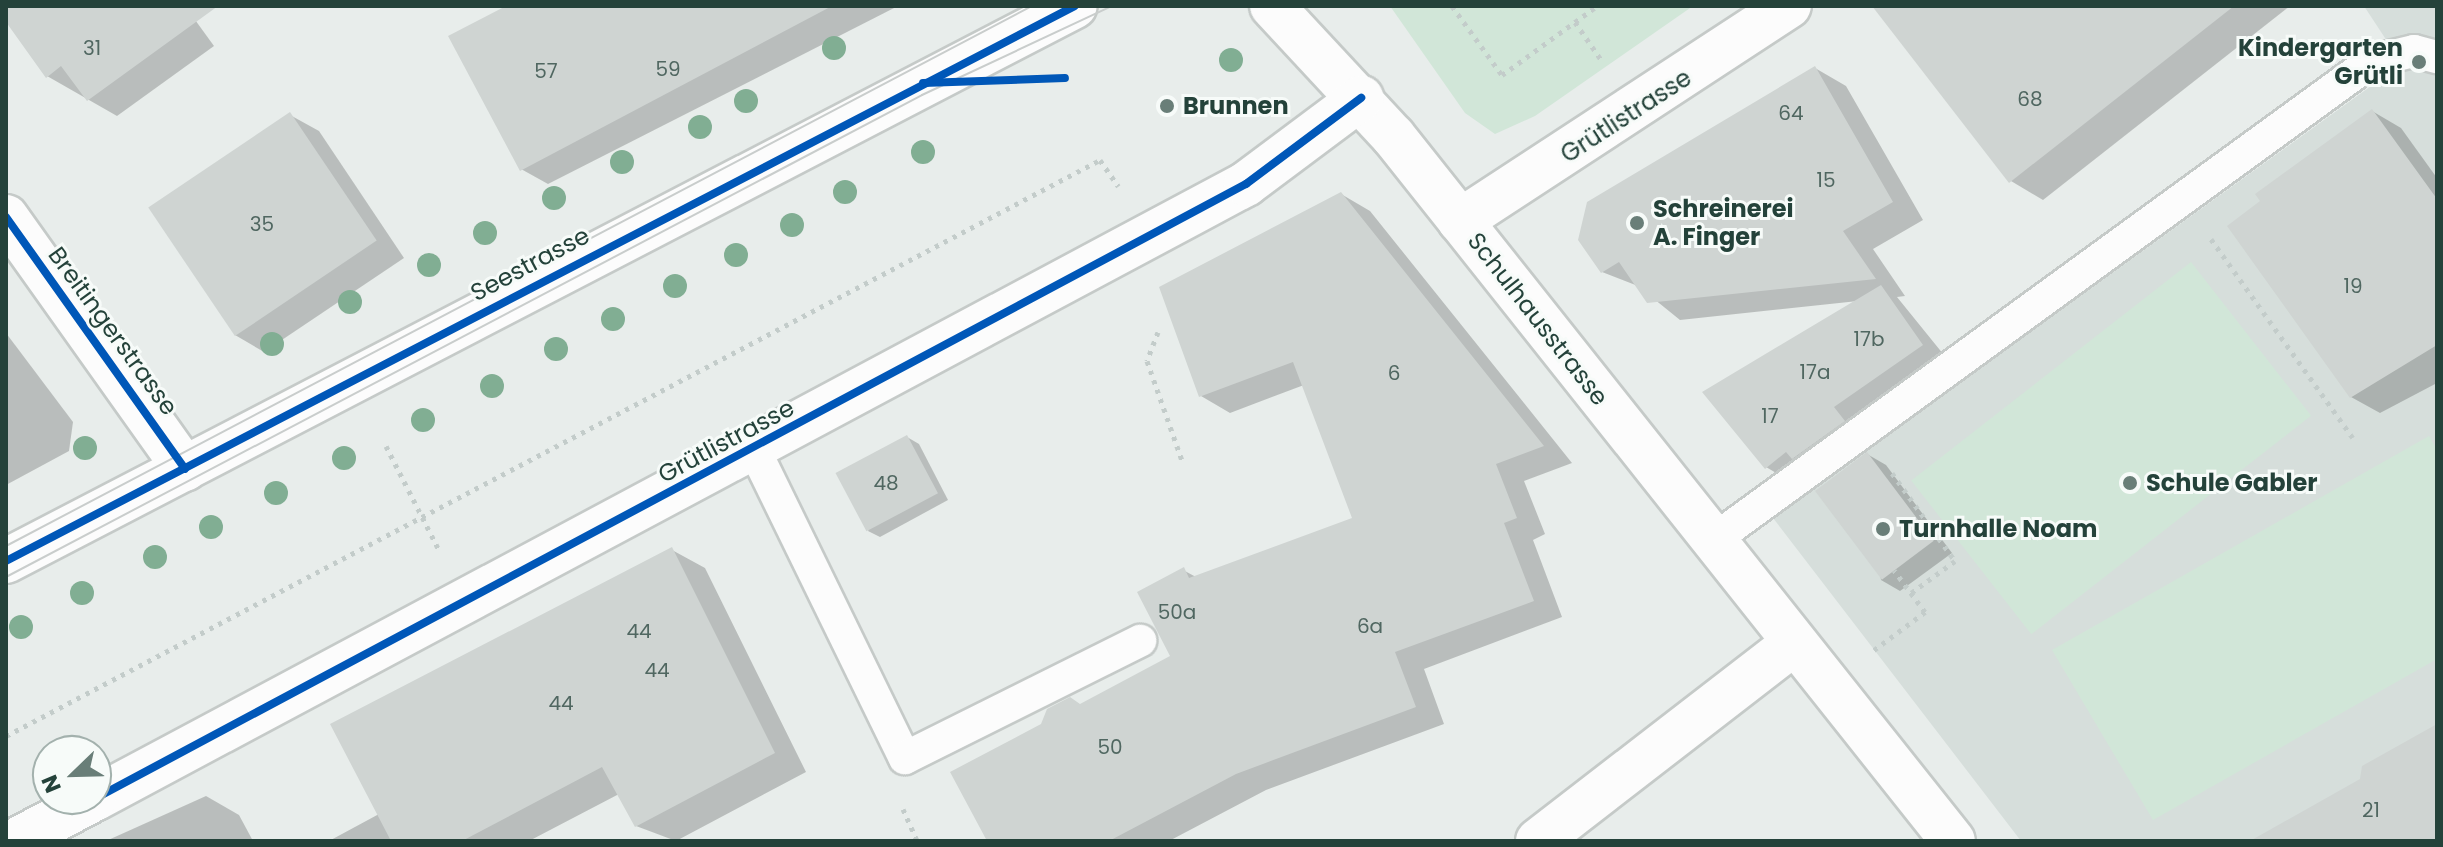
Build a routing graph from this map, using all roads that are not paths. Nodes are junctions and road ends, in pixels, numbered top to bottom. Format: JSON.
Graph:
{"nodes":[{"id":1,"x":1075,"y":6,"type":"edge"},
{"id":2,"x":1272,"y":6,"type":"edge"},
{"id":3,"x":1789,"y":6,"type":"edge"},
{"id":4,"x":2437,"y":57,"type":"edge"},
{"id":5,"x":1361,"y":98,"type":"junction"},
{"id":6,"x":6,"y":217,"type":"edge"},
{"id":7,"x":1460,"y":221,"type":"junction"},
{"id":8,"x":754,"y":449,"type":"junction"},
{"id":9,"x":185,"y":469,"type":"junction"},
{"id":10,"x":1712,"y":541,"type":"junction"},
{"id":11,"x":6,"y":561,"type":"edge"},
{"id":12,"x":1140,"y":641,"type":"dead end"},
{"id":13,"x":1793,"y":644,"type":"junction"},
{"id":14,"x":112,"y":789,"type":"edge"},
{"id":15,"x":63,"y":815,"type":"edge"},
{"id":16,"x":15,"y":841,"type":"edge"},
{"id":17,"x":1538,"y":841,"type":"edge"},
{"id":18,"x":1953,"y":841,"type":"edge"}],
"edges":[{"from":1,"to":9,"type":"street","name":"Seestrasse"},
{"from":2,"to":5,"type":"street","name":"Schulhausstrasse"},
{"from":3,"to":7,"type":"street","name":"Grütlistrasse"},
{"from":4,"to":10,"type":"lane"},
{"from":5,"to":7,"type":"street","name":"Schulhausstrasse"},
{"from":5,"to":8,"type":"street","name":"Grütlistrasse"},
{"from":6,"to":9,"type":"street","name":"Breitingerstrasse"},
{"from":7,"to":10,"type":"street","name":"Schulhausstrasse"},
{"from":8,"to":12,"type":"lane"},
{"from":8,"to":14,"type":"street","name":"Grütlistrasse"},
{"from":9,"to":11,"type":"street","name":"Seestrasse"},
{"from":10,"to":13,"type":"street","name":"Schulhausstrasse"},
{"from":13,"to":17,"type":"street"},
{"from":13,"to":18,"type":"street","name":"Schulhausstrasse"},
{"from":15,"to":16,"type":"street","name":"Grütlistrasse"}]}
